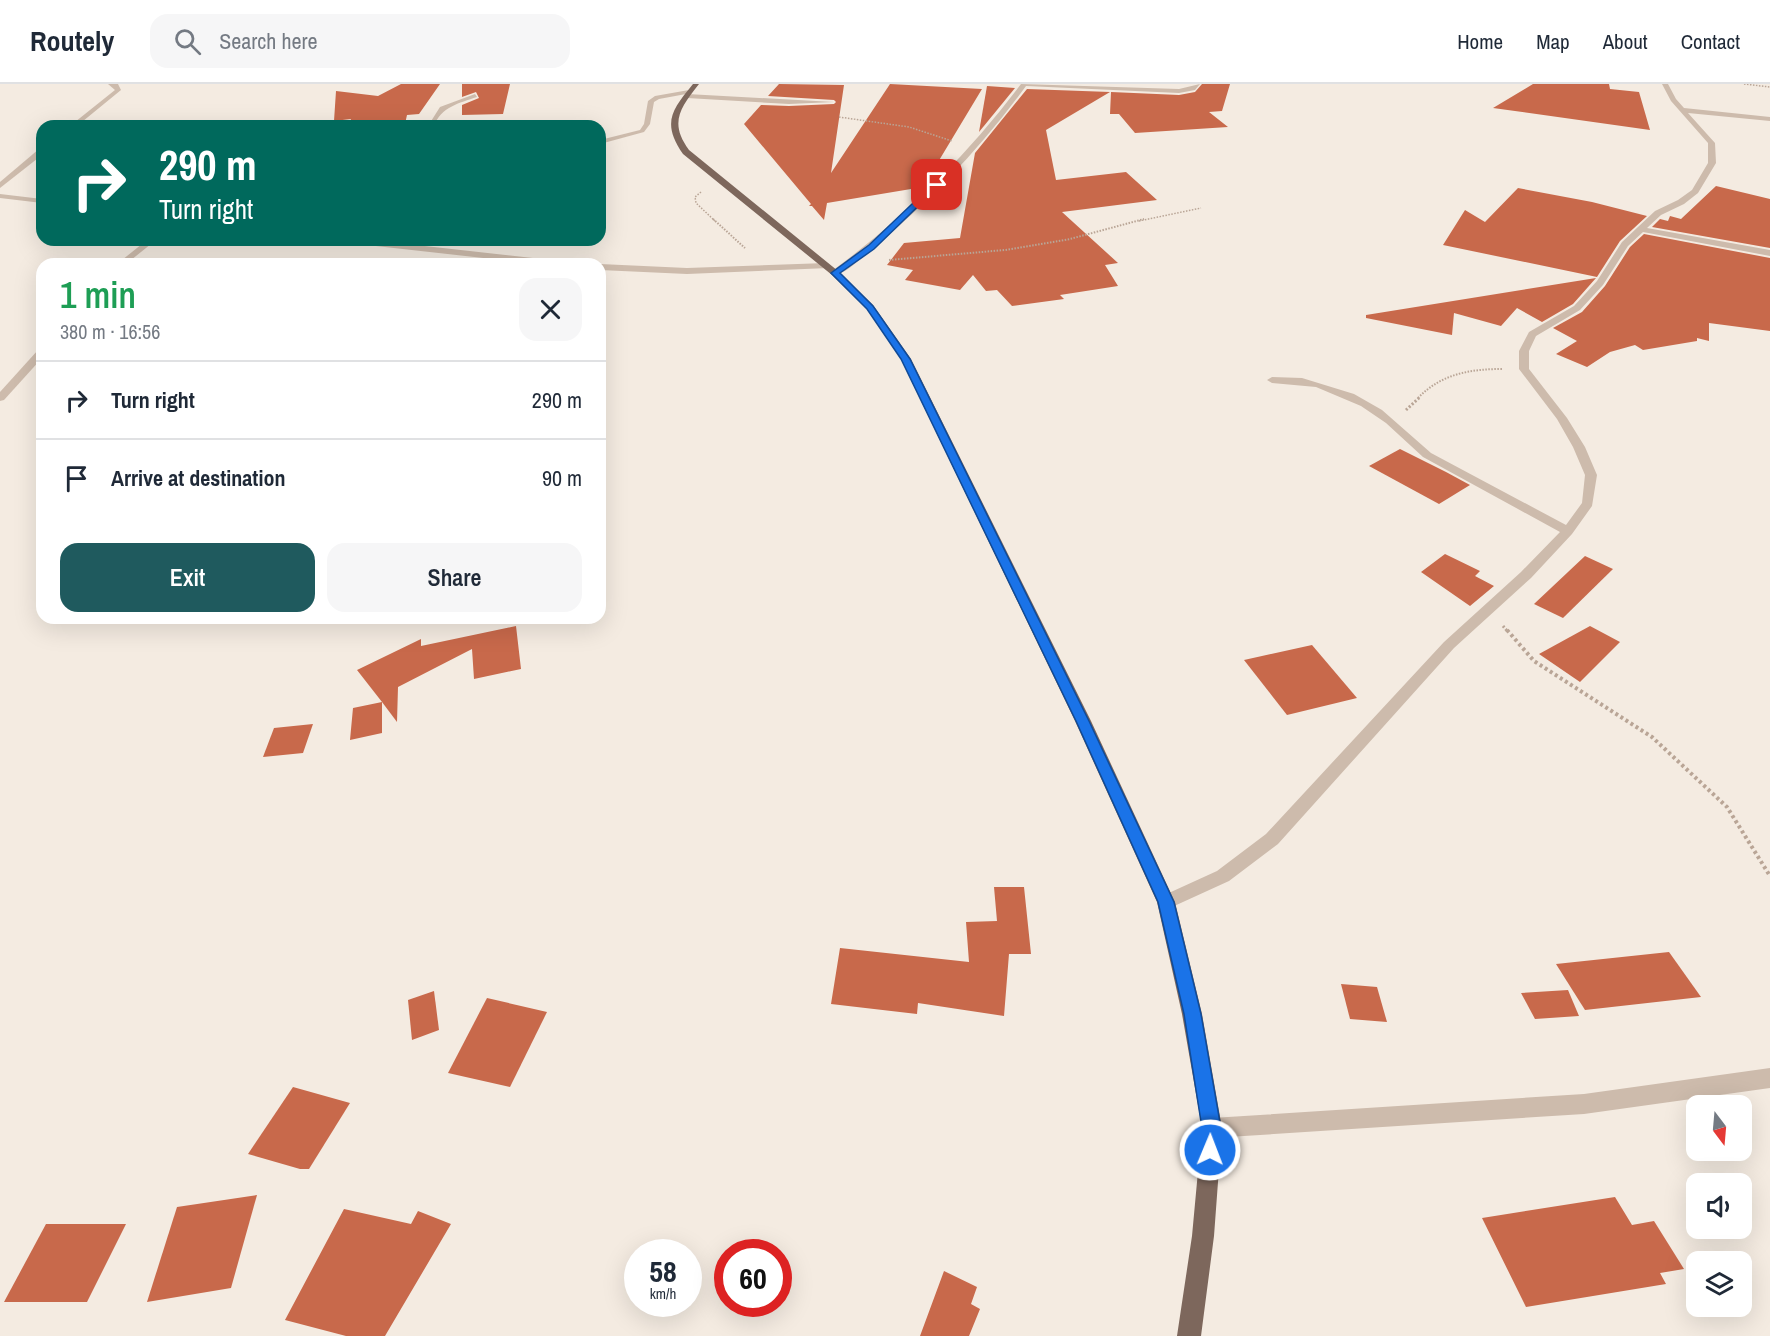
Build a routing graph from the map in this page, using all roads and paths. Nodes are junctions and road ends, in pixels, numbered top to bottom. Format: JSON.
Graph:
{"nodes":[{"id":1,"x":111,"y":84,"type":"edge"},
{"id":2,"x":1024,"y":84,"type":"edge"},
{"id":3,"x":1197,"y":84,"type":"edge"},
{"id":4,"x":1665,"y":84,"type":"edge"},
{"id":5,"x":1744,"y":84,"type":"edge"},
{"id":6,"x":1770,"y":87,"type":"edge"},
{"id":7,"x":691,"y":91,"type":"edge"},
{"id":8,"x":475,"y":96,"type":"dead end"},
{"id":9,"x":831,"y":102,"type":"dead end"},
{"id":10,"x":1682,"y":110,"type":"junction"},
{"id":11,"x":836,"y":117,"type":"dead end"},
{"id":12,"x":1770,"y":119,"type":"edge"},
{"id":13,"x":80,"y":120,"type":"edge"},
{"id":14,"x":434,"y":120,"type":"edge"},
{"id":15,"x":606,"y":140,"type":"edge"},
{"id":16,"x":973,"y":146,"type":"junction"},
{"id":17,"x":36,"y":156,"type":"edge"},
{"id":18,"x":720,"y":182,"type":"junction"},
{"id":19,"x":0,"y":186,"type":"edge"},
{"id":20,"x":0,"y":196,"type":"edge"},
{"id":21,"x":36,"y":200,"type":"edge"},
{"id":22,"x":1201,"y":208,"type":"dead end"},
{"id":23,"x":1641,"y":229,"type":"junction"},
{"id":24,"x":144,"y":246,"type":"edge"},
{"id":25,"x":398,"y":246,"type":"edge"},
{"id":26,"x":1770,"y":253,"type":"edge"},
{"id":27,"x":481,"y":256,"type":"joint"},
{"id":28,"x":129,"y":258,"type":"edge"},
{"id":29,"x":501,"y":258,"type":"edge"},
{"id":30,"x":849,"y":263,"type":"junction"},
{"id":31,"x":606,"y":267,"type":"edge"},
{"id":32,"x":760,"y":269,"type":"junction"},
{"id":33,"x":831,"y":269,"type":"junction"},
{"id":34,"x":36,"y":359,"type":"edge"},
{"id":35,"x":1524,"y":369,"type":"junction"},
{"id":36,"x":1272,"y":380,"type":"dead end"},
{"id":37,"x":0,"y":398,"type":"edge"},
{"id":38,"x":1390,"y":421,"type":"junction"},
{"id":39,"x":1568,"y":531,"type":"junction"},
{"id":40,"x":1488,"y":609,"type":"junction"},
{"id":41,"x":1770,"y":876,"type":"edge"},
{"id":42,"x":1166,"y":902,"type":"junction"},
{"id":43,"x":1770,"y":1078,"type":"edge"},
{"id":44,"x":1212,"y":1128,"type":"junction"},
{"id":45,"x":1189,"y":1336,"type":"edge"}],
"edges":[{"from":1,"to":13,"type":"street"},
{"from":2,"to":3,"type":"street"},
{"from":2,"to":16,"type":"street"},
{"from":4,"to":10,"type":"street"},
{"from":5,"to":6,"type":"path"},
{"from":7,"to":9,"type":"street"},
{"from":7,"to":15,"type":"street"},
{"from":7,"to":18,"type":"main road"},
{"from":8,"to":14,"type":"street"},
{"from":10,"to":12,"type":"street"},
{"from":10,"to":23,"type":"street"},
{"from":11,"to":16,"type":"path"},
{"from":16,"to":30,"type":"street"},
{"from":17,"to":19,"type":"street"},
{"from":18,"to":32,"type":"path"},
{"from":18,"to":33,"type":"main road"},
{"from":20,"to":21,"type":"street"},
{"from":22,"to":30,"type":"path"},
{"from":23,"to":26,"type":"street"},
{"from":23,"to":35,"type":"street"},
{"from":24,"to":28,"type":"street"},
{"from":25,"to":27,"type":"street"},
{"from":27,"to":29,"type":"street"},
{"from":30,"to":33,"type":"street"},
{"from":31,"to":32,"type":"street"},
{"from":32,"to":33,"type":"street"},
{"from":33,"to":42,"type":"main road"},
{"from":34,"to":37,"type":"street"},
{"from":35,"to":38,"type":"path"},
{"from":35,"to":39,"type":"street"},
{"from":36,"to":38,"type":"street"},
{"from":38,"to":39,"type":"street"},
{"from":39,"to":40,"type":"street"},
{"from":40,"to":41,"type":"path"},
{"from":40,"to":42,"type":"street"},
{"from":42,"to":44,"type":"main road"},
{"from":43,"to":44,"type":"street"},
{"from":44,"to":45,"type":"main road"}]}
